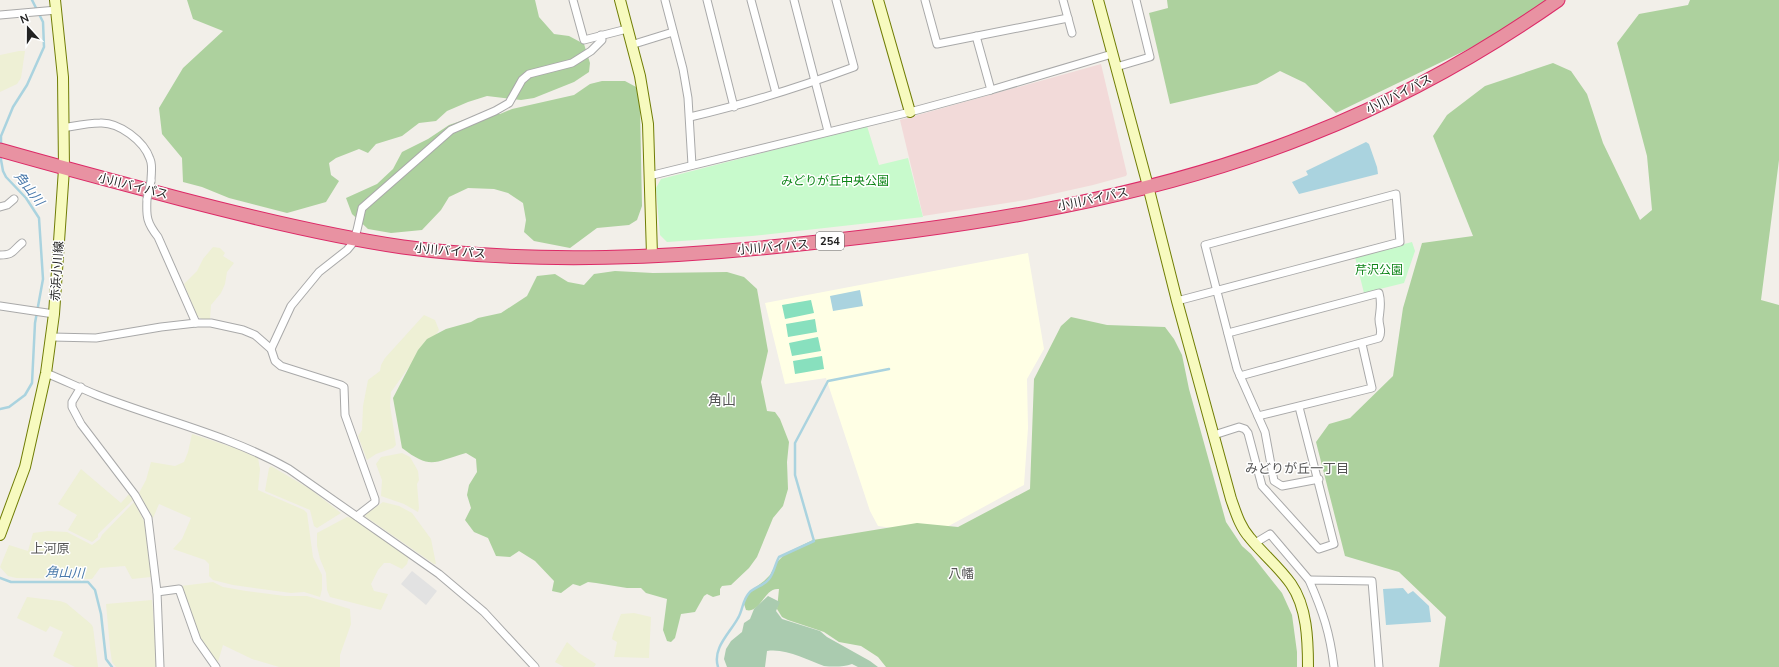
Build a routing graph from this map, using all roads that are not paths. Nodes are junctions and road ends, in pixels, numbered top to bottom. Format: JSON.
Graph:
{"nodes":[{"id":1,"x":573,"y":0,"type":"edge"},
{"id":2,"x":620,"y":0,"type":"edge"},
{"id":3,"x":665,"y":0,"type":"edge"},
{"id":4,"x":707,"y":0,"type":"edge"},
{"id":5,"x":751,"y":0,"type":"edge"},
{"id":6,"x":794,"y":0,"type":"edge"},
{"id":7,"x":836,"y":0,"type":"edge"},
{"id":8,"x":878,"y":0,"type":"edge"},
{"id":9,"x":925,"y":0,"type":"edge"},
{"id":10,"x":1063,"y":0,"type":"edge"},
{"id":11,"x":1098,"y":0,"type":"edge"},
{"id":12,"x":1136,"y":0,"type":"edge"},
{"id":13,"x":1558,"y":0,"type":"edge"},
{"id":14,"x":56,"y":5,"type":"edge"},
{"id":15,"x":0,"y":15,"type":"edge"},
{"id":16,"x":1068,"y":18,"type":"junction"},
{"id":17,"x":627,"y":28,"type":"junction"},
{"id":18,"x":673,"y":32,"type":"junction"},
{"id":19,"x":1072,"y":33,"type":"dead end"},
{"id":20,"x":601,"y":35,"type":"junction"},
{"id":21,"x":976,"y":36,"type":"junction"},
{"id":22,"x":631,"y":45,"type":"junction"},
{"id":23,"x":1112,"y":54,"type":"junction"},
{"id":24,"x":1116,"y":67,"type":"junction"},
{"id":25,"x":815,"y":82,"type":"junction"},
{"id":26,"x":991,"y":90,"type":"junction"},
{"id":27,"x":776,"y":93,"type":"junction"},
{"id":28,"x":734,"y":107,"type":"junction"},
{"id":29,"x":910,"y":112,"type":"junction"},
{"id":30,"x":690,"y":117,"type":"junction"},
{"id":31,"x":63,"y":128,"type":"junction"},
{"id":32,"x":828,"y":131,"type":"junction"},
{"id":33,"x":0,"y":150,"type":"edge"},
{"id":34,"x":692,"y":165,"type":"junction"},
{"id":35,"x":64,"y":169,"type":"junction"},
{"id":36,"x":649,"y":176,"type":"junction"},
{"id":37,"x":1148,"y":186,"type":"junction"},
{"id":38,"x":14,"y":200,"type":"dead end"},
{"id":39,"x":0,"y":207,"type":"edge"},
{"id":40,"x":354,"y":239,"type":"junction"},
{"id":41,"x":22,"y":243,"type":"dead end"},
{"id":42,"x":0,"y":255,"type":"edge"},
{"id":43,"x":652,"y":255,"type":"junction"},
{"id":44,"x":1217,"y":290,"type":"junction"},
{"id":45,"x":1176,"y":301,"type":"junction"},
{"id":46,"x":0,"y":306,"type":"edge"},
{"id":47,"x":50,"y":313,"type":"junction"},
{"id":48,"x":196,"y":323,"type":"junction"},
{"id":49,"x":1228,"y":333,"type":"junction"},
{"id":50,"x":52,"y":338,"type":"junction"},
{"id":51,"x":1362,"y":344,"type":"junction"},
{"id":52,"x":271,"y":349,"type":"junction"},
{"id":53,"x":46,"y":373,"type":"junction"},
{"id":54,"x":1240,"y":376,"type":"junction"},
{"id":55,"x":81,"y":387,"type":"junction"},
{"id":56,"x":1299,"y":407,"type":"junction"},
{"id":57,"x":1258,"y":416,"type":"junction"},
{"id":58,"x":1214,"y":435,"type":"junction"},
{"id":59,"x":1318,"y":479,"type":"junction"},
{"id":60,"x":357,"y":516,"type":"junction"},
{"id":61,"x":0,"y":535,"type":"edge"},
{"id":62,"x":1255,"y":543,"type":"junction"},
{"id":63,"x":1309,"y":580,"type":"junction"},
{"id":64,"x":157,"y":592,"type":"junction"},
{"id":65,"x":160,"y":667,"type":"edge"},
{"id":66,"x":216,"y":667,"type":"edge"},
{"id":67,"x":535,"y":667,"type":"edge"},
{"id":68,"x":1308,"y":667,"type":"edge"},
{"id":69,"x":1334,"y":667,"type":"edge"},
{"id":70,"x":1379,"y":667,"type":"edge"}],
"edges":[{"from":1,"to":20,"type":"street"},
{"from":2,"to":17,"type":"street"},
{"from":3,"to":18,"type":"street"},
{"from":4,"to":28,"type":"street"},
{"from":5,"to":27,"type":"street"},
{"from":6,"to":25,"type":"street"},
{"from":7,"to":25,"type":"street"},
{"from":8,"to":29,"type":"street"},
{"from":9,"to":21,"type":"street"},
{"from":10,"to":16,"type":"street"},
{"from":11,"to":23,"type":"street"},
{"from":12,"to":24,"type":"street"},
{"from":13,"to":37,"type":"highway","name":"小川バイパス","number":"254"},
{"from":14,"to":15,"type":"street"},
{"from":14,"to":31,"type":"street","name":"赤浜小川線"},
{"from":16,"to":19,"type":"street"},
{"from":16,"to":21,"type":"street"},
{"from":17,"to":20,"type":"street"},
{"from":17,"to":22,"type":"street"},
{"from":18,"to":22,"type":"street"},
{"from":18,"to":30,"type":"street"},
{"from":20,"to":40,"type":"street"},
{"from":21,"to":26,"type":"street"},
{"from":22,"to":36,"type":"street"},
{"from":23,"to":24,"type":"street"},
{"from":23,"to":26,"type":"street"},
{"from":24,"to":37,"type":"street"},
{"from":25,"to":27,"type":"street"},
{"from":25,"to":32,"type":"street"},
{"from":26,"to":29,"type":"street"},
{"from":27,"to":28,"type":"street"},
{"from":28,"to":30,"type":"street"},
{"from":29,"to":32,"type":"street"},
{"from":30,"to":34,"type":"street"},
{"from":31,"to":35,"type":"street","name":"赤浜小川線"},
{"from":31,"to":48,"type":"street","bridge":true},
{"from":32,"to":34,"type":"street"},
{"from":33,"to":35,"type":"highway","name":"小川バイパス","number":"254"},
{"from":34,"to":36,"type":"street"},
{"from":35,"to":40,"type":"highway","name":"小川バイパス","number":"254"},
{"from":35,"to":47,"type":"street","name":"赤浜小川線"},
{"from":36,"to":43,"type":"street"},
{"from":37,"to":43,"type":"highway","name":"小川バイパス","number":"254"},
{"from":37,"to":45,"type":"street"},
{"from":38,"to":39,"type":"street"},
{"from":40,"to":43,"type":"highway","name":"小川バイパス","number":"254"},
{"from":40,"to":52,"type":"street"},
{"from":41,"to":42,"type":"street"},
{"from":44,"to":44,"type":"street"},
{"from":44,"to":45,"type":"street"},
{"from":44,"to":49,"type":"street"},
{"from":45,"to":58,"type":"street"},
{"from":46,"to":47,"type":"street"},
{"from":47,"to":50,"type":"street","name":"赤浜小川線"},
{"from":48,"to":50,"type":"street"},
{"from":48,"to":52,"type":"street"},
{"from":49,"to":51,"type":"street"},
{"from":49,"to":54,"type":"street"},
{"from":50,"to":53,"type":"street","name":"赤浜小川線"},
{"from":51,"to":54,"type":"street"},
{"from":51,"to":56,"type":"street"},
{"from":52,"to":60,"type":"street"},
{"from":53,"to":55,"type":"street"},
{"from":53,"to":61,"type":"street","name":"赤浜小川線"},
{"from":54,"to":57,"type":"street"},
{"from":55,"to":60,"type":"street"},
{"from":55,"to":64,"type":"street"},
{"from":56,"to":57,"type":"street"},
{"from":56,"to":59,"type":"street"},
{"from":57,"to":59,"type":"street"},
{"from":58,"to":59,"type":"street"},
{"from":58,"to":62,"type":"street"},
{"from":60,"to":67,"type":"street"},
{"from":62,"to":63,"type":"street"},
{"from":62,"to":68,"type":"street"},
{"from":63,"to":69,"type":"street"},
{"from":63,"to":70,"type":"street"},
{"from":64,"to":65,"type":"street"},
{"from":64,"to":66,"type":"street"}]}
